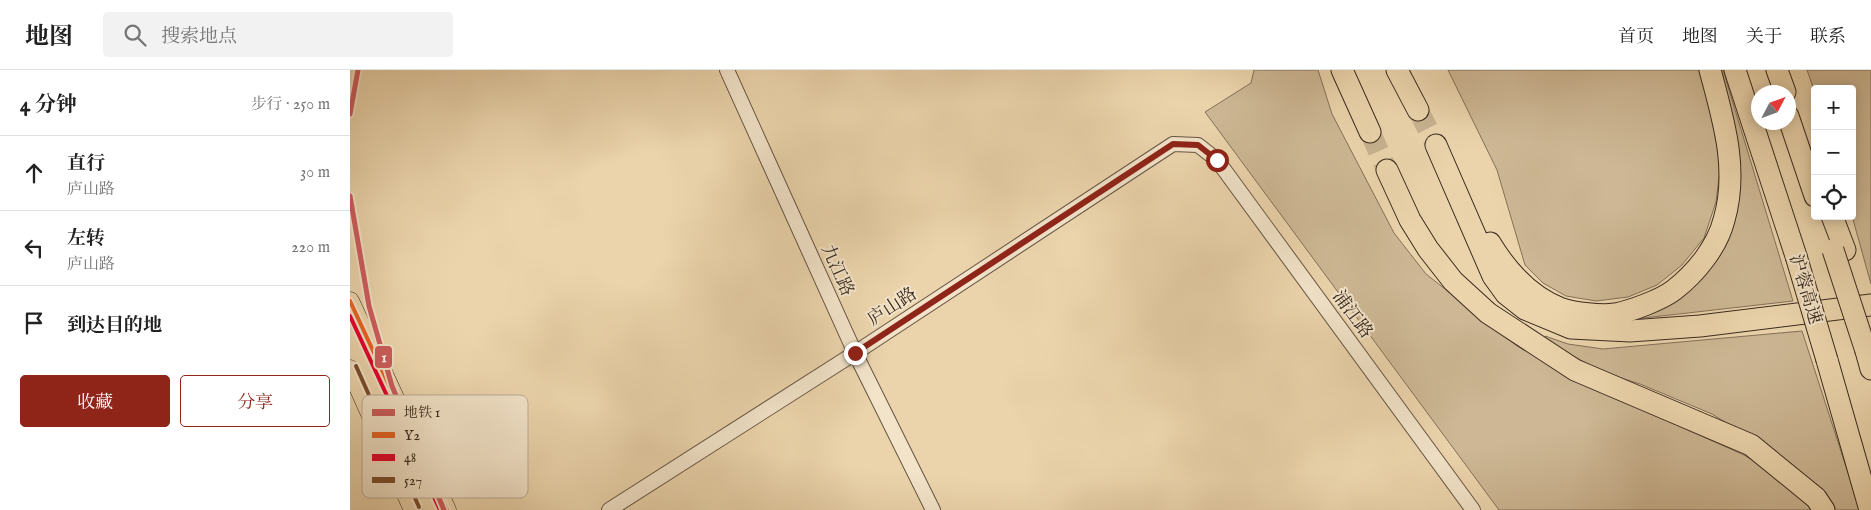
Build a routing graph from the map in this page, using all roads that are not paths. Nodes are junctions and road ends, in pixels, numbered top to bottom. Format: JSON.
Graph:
{"nodes":[{"id":1,"x":727,"y":70,"type":"edge"},
{"id":2,"x":1342,"y":70,"type":"edge"},
{"id":3,"x":1397,"y":70,"type":"edge"},
{"id":4,"x":1710,"y":70,"type":"edge"},
{"id":5,"x":1735,"y":70,"type":"edge"},
{"id":6,"x":1775,"y":70,"type":"edge"},
{"id":7,"x":1778,"y":85,"type":"edge"},
{"id":8,"x":1782,"y":85,"type":"edge"},
{"id":9,"x":1418,"y":110,"type":"tunnel mouth"},
{"id":10,"x":1796,"y":122,"type":"edge"},
{"id":11,"x":1793,"y":130,"type":"edge"},
{"id":12,"x":1370,"y":132,"type":"tunnel mouth"},
{"id":13,"x":1198,"y":145,"type":"joint"},
{"id":14,"x":1436,"y":145,"type":"tunnel mouth"},
{"id":15,"x":1811,"y":161,"type":"edge"},
{"id":16,"x":1387,"y":170,"type":"tunnel mouth"},
{"id":17,"x":1454,"y":184,"type":"junction"},
{"id":18,"x":1811,"y":184,"type":"edge"},
{"id":19,"x":1824,"y":220,"type":"edge"},
{"id":20,"x":1833,"y":220,"type":"edge"},
{"id":21,"x":1428,"y":249,"type":"junction"},
{"id":22,"x":1839,"y":250,"type":"junction"},
{"id":23,"x":350,"y":301,"type":"edge"},
{"id":24,"x":1871,"y":305,"type":"edge"},
{"id":25,"x":1871,"y":317,"type":"edge"},
{"id":26,"x":1869,"y":351,"type":"edge"},
{"id":27,"x":855,"y":353,"type":"junction"},
{"id":28,"x":350,"y":369,"type":"edge"},
{"id":29,"x":394,"y":395,"type":"edge"},
{"id":30,"x":362,"y":396,"type":"edge"},
{"id":31,"x":408,"y":498,"type":"edge"},
{"id":32,"x":442,"y":498,"type":"edge"},
{"id":33,"x":413,"y":510,"type":"edge"},
{"id":34,"x":448,"y":510,"type":"edge"},
{"id":35,"x":609,"y":510,"type":"edge"},
{"id":36,"x":933,"y":510,"type":"edge"},
{"id":37,"x":1473,"y":510,"type":"edge"},
{"id":38,"x":1824,"y":510,"type":"edge"},
{"id":39,"x":1870,"y":510,"type":"edge"}],
"edges":[{"from":1,"to":27,"type":"street","name":"九江路"},
{"from":2,"to":12,"type":"highway"},
{"from":3,"to":9,"type":"highway"},
{"from":4,"to":17,"type":"highway"},
{"from":5,"to":39,"type":"highway","name":"沪蓉高速","bridge":true},
{"from":6,"to":7,"type":"highway"},
{"from":6,"to":8,"type":"highway"},
{"from":10,"to":15,"type":"highway"},
{"from":11,"to":18,"type":"highway"},
{"from":13,"to":27,"type":"street","name":"庐山路"},
{"from":13,"to":37,"type":"street","name":"浦江路"},
{"from":14,"to":17,"type":"highway"},
{"from":16,"to":21,"type":"highway"},
{"from":17,"to":24,"type":"highway"},
{"from":19,"to":22,"type":"highway","name":"沪蓉高速"},
{"from":20,"to":22,"type":"highway"},
{"from":21,"to":25,"type":"highway"},
{"from":21,"to":38,"type":"highway"},
{"from":22,"to":26,"type":"highway","name":"沪蓉高速","bridge":true},
{"from":23,"to":29,"type":"main road"},
{"from":27,"to":35,"type":"street","name":"庐山路"},
{"from":27,"to":36,"type":"street","name":"九江路"},
{"from":28,"to":30,"type":"main road"},
{"from":31,"to":33,"type":"main road"},
{"from":32,"to":34,"type":"main road"}]}
